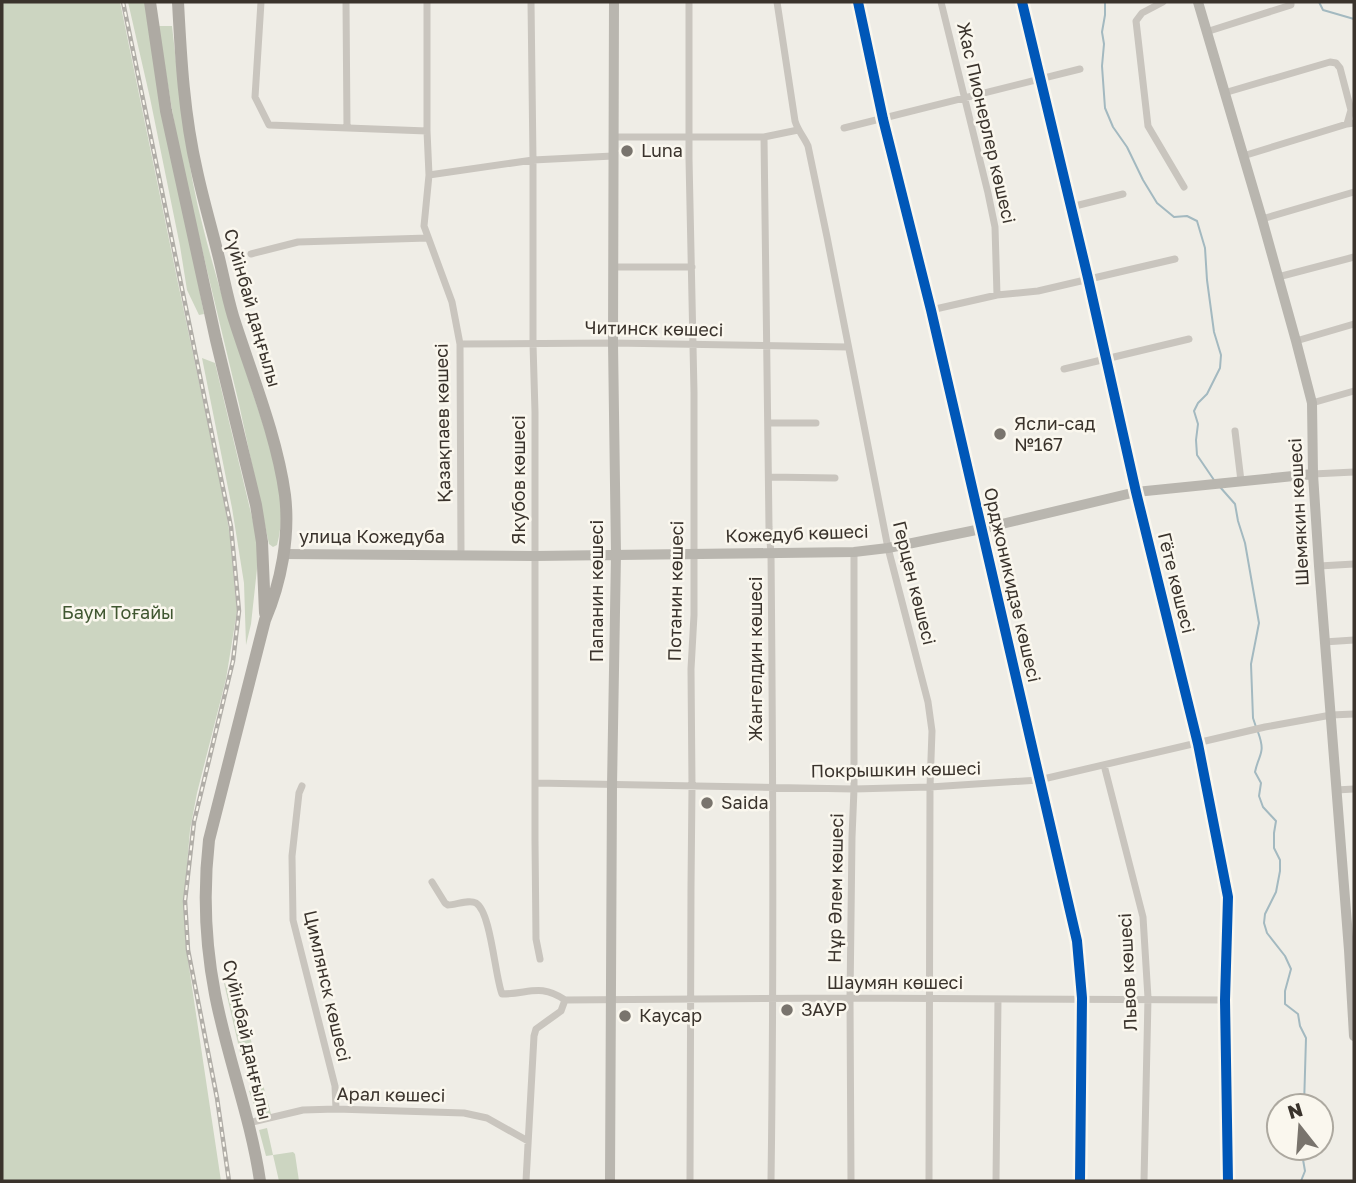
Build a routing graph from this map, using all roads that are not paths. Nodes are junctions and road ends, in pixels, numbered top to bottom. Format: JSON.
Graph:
{"nodes":[{"id":1,"x":261,"y":2,"type":"edge"},
{"id":2,"x":346,"y":2,"type":"edge"},
{"id":3,"x":427,"y":2,"type":"edge"},
{"id":4,"x":531,"y":2,"type":"edge"},
{"id":5,"x":614,"y":2,"type":"edge"},
{"id":6,"x":689,"y":2,"type":"edge"},
{"id":7,"x":776,"y":2,"type":"edge"},
{"id":8,"x":858,"y":2,"type":"edge"},
{"id":9,"x":941,"y":2,"type":"edge"},
{"id":10,"x":1022,"y":2,"type":"edge"},
{"id":11,"x":1163,"y":2,"type":"edge"},
{"id":12,"x":1198,"y":2,"type":"edge"},
{"id":13,"x":1291,"y":2,"type":"edge"},
{"id":14,"x":178,"y":5,"type":"edge"},
{"id":15,"x":151,"y":6,"type":"edge"},
{"id":16,"x":1206,"y":32,"type":"junction"},
{"id":17,"x":1080,"y":69,"type":"dead end"},
{"id":18,"x":1040,"y":78,"type":"junction"},
{"id":19,"x":1224,"y":93,"type":"junction"},
{"id":20,"x":964,"y":98,"type":"junction"},
{"id":21,"x":883,"y":118,"type":"junction"},
{"id":22,"x":1351,"y":124,"type":"edge"},
{"id":23,"x":347,"y":128,"type":"junction"},
{"id":24,"x":844,"y":128,"type":"dead end"},
{"id":25,"x":427,"y":131,"type":"junction"},
{"id":26,"x":798,"y":131,"type":"junction"},
{"id":27,"x":614,"y":136,"type":"junction"},
{"id":28,"x":689,"y":136,"type":"junction"},
{"id":29,"x":764,"y":137,"type":"junction"},
{"id":30,"x":613,"y":156,"type":"junction"},
{"id":31,"x":1243,"y":156,"type":"junction"},
{"id":32,"x":533,"y":160,"type":"junction"},
{"id":33,"x":429,"y":175,"type":"junction"},
{"id":34,"x":1184,"y":187,"type":"dead end"},
{"id":35,"x":1354,"y":192,"type":"edge"},
{"id":36,"x":1123,"y":194,"type":"dead end"},
{"id":37,"x":1071,"y":207,"type":"junction"},
{"id":38,"x":1262,"y":219,"type":"junction"},
{"id":39,"x":428,"y":238,"type":"junction"},
{"id":40,"x":251,"y":254,"type":"dead end"},
{"id":41,"x":1354,"y":257,"type":"edge"},
{"id":42,"x":1175,"y":259,"type":"dead end"},
{"id":43,"x":613,"y":267,"type":"junction"},
{"id":44,"x":692,"y":267,"type":"junction"},
{"id":45,"x":1278,"y":277,"type":"junction"},
{"id":46,"x":1088,"y":278,"type":"junction"},
{"id":47,"x":997,"y":295,"type":"junction"},
{"id":48,"x":930,"y":310,"type":"junction"},
{"id":49,"x":1354,"y":324,"type":"edge"},
{"id":50,"x":1189,"y":339,"type":"dead end"},
{"id":51,"x":1296,"y":341,"type":"junction"},
{"id":52,"x":613,"y":343,"type":"junction"},
{"id":53,"x":460,"y":344,"type":"junction"},
{"id":54,"x":533,"y":344,"type":"junction"},
{"id":55,"x":692,"y":345,"type":"junction"},
{"id":56,"x":766,"y":346,"type":"junction"},
{"id":57,"x":848,"y":347,"type":"junction"},
{"id":58,"x":1106,"y":359,"type":"junction"},
{"id":59,"x":1064,"y":369,"type":"dead end"},
{"id":60,"x":1354,"y":391,"type":"edge"},
{"id":61,"x":1312,"y":403,"type":"junction"},
{"id":62,"x":768,"y":423,"type":"junction"},
{"id":63,"x":816,"y":423,"type":"dead end"},
{"id":64,"x":1235,"y":430,"type":"dead end"},
{"id":65,"x":1354,"y":472,"type":"edge"},
{"id":66,"x":1313,"y":474,"type":"junction"},
{"id":67,"x":769,"y":477,"type":"junction"},
{"id":68,"x":835,"y":478,"type":"dead end"},
{"id":69,"x":1241,"y":481,"type":"junction"},
{"id":70,"x":1136,"y":492,"type":"junction"},
{"id":71,"x":981,"y":529,"type":"junction"},
{"id":72,"x":888,"y":548,"type":"junction"},
{"id":73,"x":854,"y":552,"type":"junction"},
{"id":74,"x":282,"y":554,"type":"junction"},
{"id":75,"x":461,"y":554,"type":"junction"},
{"id":76,"x":616,"y":554,"type":"junction"},
{"id":77,"x":693,"y":554,"type":"junction"},
{"id":78,"x":771,"y":554,"type":"junction"},
{"id":79,"x":534,"y":555,"type":"junction"},
{"id":80,"x":1354,"y":564,"type":"edge"},
{"id":81,"x":1319,"y":566,"type":"junction"},
{"id":82,"x":265,"y":621,"type":"junction"},
{"id":83,"x":1354,"y":640,"type":"edge"},
{"id":84,"x":1324,"y":642,"type":"junction"},
{"id":85,"x":1354,"y":713,"type":"edge"},
{"id":86,"x":1331,"y":715,"type":"junction"},
{"id":87,"x":1198,"y":744,"type":"junction"},
{"id":88,"x":1104,"y":765,"type":"junction"},
{"id":89,"x":1039,"y":780,"type":"junction"},
{"id":90,"x":535,"y":783,"type":"junction"},
{"id":91,"x":302,"y":786,"type":"dead end"},
{"id":92,"x":612,"y":786,"type":"junction"},
{"id":93,"x":692,"y":786,"type":"junction"},
{"id":94,"x":773,"y":787,"type":"junction"},
{"id":95,"x":930,"y":787,"type":"junction"},
{"id":96,"x":854,"y":789,"type":"junction"},
{"id":97,"x":1354,"y":789,"type":"edge"},
{"id":98,"x":1336,"y":790,"type":"junction"},
{"id":99,"x":1349,"y":874,"type":"edge"},
{"id":100,"x":432,"y":882,"type":"dead end"},
{"id":101,"x":1352,"y":950,"type":"edge"},
{"id":102,"x":540,"y":959,"type":"dead end"},
{"id":103,"x":850,"y":998,"type":"junction"},
{"id":104,"x":1082,"y":998,"type":"junction"},
{"id":105,"x":1148,"y":998,"type":"junction"},
{"id":106,"x":691,"y":999,"type":"junction"},
{"id":107,"x":774,"y":999,"type":"junction"},
{"id":108,"x":930,"y":999,"type":"junction"},
{"id":109,"x":998,"y":999,"type":"junction"},
{"id":110,"x":565,"y":1000,"type":"junction"},
{"id":111,"x":611,"y":1000,"type":"junction"},
{"id":112,"x":1226,"y":1000,"type":"junction"},
{"id":113,"x":1354,"y":1030,"type":"edge"},
{"id":114,"x":1354,"y":1036,"type":"edge"},
{"id":115,"x":336,"y":1109,"type":"junction"},
{"id":116,"x":248,"y":1123,"type":"junction"},
{"id":117,"x":528,"y":1141,"type":"junction"},
{"id":118,"x":260,"y":1181,"type":"edge"},
{"id":119,"x":526,"y":1181,"type":"edge"},
{"id":120,"x":610,"y":1181,"type":"edge"},
{"id":121,"x":691,"y":1181,"type":"edge"},
{"id":122,"x":771,"y":1181,"type":"edge"},
{"id":123,"x":851,"y":1181,"type":"edge"},
{"id":124,"x":929,"y":1181,"type":"edge"},
{"id":125,"x":996,"y":1181,"type":"edge"},
{"id":126,"x":1080,"y":1181,"type":"edge"},
{"id":127,"x":1144,"y":1181,"type":"edge"},
{"id":128,"x":1228,"y":1181,"type":"edge"}],
"edges":[{"from":1,"to":23,"type":"street"},
{"from":2,"to":23,"type":"street"},
{"from":3,"to":25,"type":"street","name":"Қазақпаев көшесі"},
{"from":4,"to":32,"type":"street","name":"Якубов көшесі"},
{"from":5,"to":27,"type":"main road","name":"Папанин көшесі"},
{"from":6,"to":28,"type":"street","name":"Потанин көшесі"},
{"from":7,"to":26,"type":"street","name":"Герцен көшесі"},
{"from":8,"to":21,"type":"street","name":"Орджоникидзе көшесі"},
{"from":9,"to":20,"type":"street","name":"Жас Пионерлер көшесі"},
{"from":10,"to":18,"type":"main road","name":"Гёте көшесі"},
{"from":11,"to":34,"type":"street"},
{"from":12,"to":16,"type":"main road","name":"Шемякин көшесі"},
{"from":13,"to":16,"type":"street"},
{"from":14,"to":15,"type":"main road"},
{"from":14,"to":74,"type":"main road","name":"Сүйінбай даңғылы"},
{"from":15,"to":82,"type":"main road","name":"Сүйінбай даңғылы"},
{"from":16,"to":19,"type":"main road","name":"Шемякин көшесі"},
{"from":17,"to":18,"type":"street"},
{"from":18,"to":20,"type":"street"},
{"from":18,"to":37,"type":"main road","name":"Гёте көшесі"},
{"from":19,"to":22,"type":"street"},
{"from":19,"to":31,"type":"main road","name":"Шемякин көшесі"},
{"from":20,"to":21,"type":"street"},
{"from":20,"to":47,"type":"street","name":"Жас Пионерлер көшесі"},
{"from":21,"to":24,"type":"street"},
{"from":21,"to":48,"type":"street","name":"Орджоникидзе көшесі"},
{"from":22,"to":31,"type":"street"},
{"from":23,"to":25,"type":"street"},
{"from":25,"to":33,"type":"street","name":"Қазақпаев көшесі"},
{"from":26,"to":29,"type":"street"},
{"from":26,"to":57,"type":"street","name":"Герцен көшесі"},
{"from":27,"to":28,"type":"street"},
{"from":27,"to":30,"type":"main road","name":"Папанин көшесі"},
{"from":28,"to":29,"type":"street"},
{"from":28,"to":44,"type":"street","name":"Потанин көшесі"},
{"from":29,"to":56,"type":"street","name":"Жангелдин көшесі"},
{"from":30,"to":32,"type":"street"},
{"from":30,"to":43,"type":"main road","name":"Папанин көшесі"},
{"from":31,"to":38,"type":"main road","name":"Шемякин көшесі"},
{"from":32,"to":33,"type":"street"},
{"from":32,"to":54,"type":"street","name":"Якубов көшесі"},
{"from":33,"to":39,"type":"street","name":"Қазақпаев көшесі"},
{"from":35,"to":38,"type":"street"},
{"from":36,"to":37,"type":"street"},
{"from":37,"to":46,"type":"main road","name":"Гёте көшесі"},
{"from":38,"to":45,"type":"main road","name":"Шемякин көшесі"},
{"from":39,"to":40,"type":"street"},
{"from":39,"to":53,"type":"street","name":"Қазақпаев көшесі"},
{"from":41,"to":45,"type":"street"},
{"from":42,"to":46,"type":"street"},
{"from":43,"to":44,"type":"street"},
{"from":43,"to":52,"type":"main road","name":"Папанин көшесі"},
{"from":44,"to":55,"type":"street","name":"Потанин көшесі"},
{"from":45,"to":51,"type":"main road","name":"Шемякин көшесі"},
{"from":46,"to":47,"type":"street"},
{"from":46,"to":58,"type":"main road","name":"Гёте көшесі"},
{"from":47,"to":48,"type":"street"},
{"from":48,"to":71,"type":"street","name":"Орджоникидзе көшесі"},
{"from":49,"to":51,"type":"street"},
{"from":50,"to":58,"type":"street"},
{"from":51,"to":61,"type":"main road","name":"Шемякин көшесі"},
{"from":52,"to":54,"type":"street","name":"Читинск көшесі"},
{"from":52,"to":55,"type":"street","name":"Читинск көшесі"},
{"from":52,"to":76,"type":"main road","name":"Папанин көшесі"},
{"from":53,"to":54,"type":"street","name":"Читинск көшесі"},
{"from":53,"to":75,"type":"street","name":"Қазақпаев көшесі"},
{"from":54,"to":79,"type":"street","name":"Якубов көшесі"},
{"from":55,"to":56,"type":"street","name":"Читинск көшесі"},
{"from":55,"to":77,"type":"street","name":"Потанин көшесі"},
{"from":56,"to":57,"type":"street","name":"Читинск көшесі"},
{"from":56,"to":62,"type":"street","name":"Жангелдин көшесі"},
{"from":57,"to":72,"type":"street","name":"Герцен көшесі"},
{"from":58,"to":59,"type":"street"},
{"from":58,"to":70,"type":"main road","name":"Гёте көшесі"},
{"from":60,"to":61,"type":"street"},
{"from":61,"to":66,"type":"main road","name":"Шемякин көшесі"},
{"from":62,"to":63,"type":"street"},
{"from":62,"to":67,"type":"street","name":"Жангелдин көшесі"},
{"from":64,"to":69,"type":"street"},
{"from":65,"to":66,"type":"street"},
{"from":66,"to":69,"type":"main road"},
{"from":66,"to":81,"type":"main road","name":"Шемякин көшесі"},
{"from":67,"to":68,"type":"street"},
{"from":67,"to":78,"type":"street","name":"Жангелдин көшесі"},
{"from":69,"to":70,"type":"main road","name":"Кожедуб көшесі"},
{"from":70,"to":71,"type":"main road","name":"Кожедуб көшесі"},
{"from":70,"to":87,"type":"street","name":"Гёте көшесі"},
{"from":71,"to":72,"type":"main road","name":"Кожедуб көшесі"},
{"from":71,"to":89,"type":"street","name":"Орджоникидзе көшесі"},
{"from":72,"to":73,"type":"main road","name":"Кожедуб көшесі"},
{"from":72,"to":95,"type":"street","name":"Герцен көшесі"},
{"from":73,"to":78,"type":"main road","name":"Кожедуб көшесі"},
{"from":73,"to":96,"type":"street","name":"Нұр Әлем көшесі"},
{"from":74,"to":75,"type":"main road","name":"улица Кожедуба"},
{"from":74,"to":82,"type":"main road","name":"Сүйінбай даңғылы"},
{"from":75,"to":79,"type":"main road","name":"Кожедуб көшесі"},
{"from":76,"to":77,"type":"main road","name":"Кожедуб көшесі"},
{"from":76,"to":79,"type":"main road","name":"Кожедуб көшесі"},
{"from":76,"to":92,"type":"main road","name":"Папанин көшесі"},
{"from":77,"to":78,"type":"main road","name":"Кожедуб көшесі"},
{"from":77,"to":93,"type":"street","name":"Потанин көшесі"},
{"from":78,"to":94,"type":"street","name":"Жангелдин көшесі"},
{"from":79,"to":90,"type":"street","name":"Якубов көшесі"},
{"from":80,"to":81,"type":"street"},
{"from":81,"to":84,"type":"main road","name":"Шемякин көшесі"},
{"from":82,"to":116,"type":"main road","name":"Сүйінбай даңғылы"},
{"from":83,"to":84,"type":"street"},
{"from":84,"to":86,"type":"main road","name":"Шемякин көшесі"},
{"from":85,"to":86,"type":"street"},
{"from":86,"to":87,"type":"street","name":"Покрышкин көшесі"},
{"from":86,"to":98,"type":"main road","name":"Шемякин көшесі"},
{"from":87,"to":88,"type":"street","name":"Покрышкин көшесі"},
{"from":87,"to":112,"type":"street","name":"Гёте көшесі"},
{"from":88,"to":89,"type":"street","name":"Покрышкин көшесі"},
{"from":88,"to":105,"type":"street","name":"Львов көшесі"},
{"from":89,"to":95,"type":"street","name":"Покрышкин көшесі"},
{"from":89,"to":104,"type":"street","name":"Орджоникидзе көшесі"},
{"from":90,"to":92,"type":"street","name":"Покрышкин көшесі"},
{"from":90,"to":102,"type":"street","name":"Якубов көшесі"},
{"from":91,"to":115,"type":"street","name":"Цимлянск көшесі"},
{"from":92,"to":93,"type":"street","name":"Покрышкин көшесі"},
{"from":92,"to":111,"type":"main road","name":"Папанин көшесі"},
{"from":93,"to":94,"type":"street","name":"Покрышкин көшесі"},
{"from":93,"to":106,"type":"street","name":"Потанин көшесі"},
{"from":94,"to":96,"type":"street","name":"Покрышкин көшесі"},
{"from":94,"to":107,"type":"street","name":"Жангелдин көшесі"},
{"from":95,"to":96,"type":"street","name":"Покрышкин көшесі"},
{"from":95,"to":108,"type":"street","name":"Герцен көшесі"},
{"from":96,"to":103,"type":"street","name":"Нұр Әлем көшесі"},
{"from":97,"to":98,"type":"street"},
{"from":98,"to":99,"type":"main road","name":"Шемякин көшесі"},
{"from":99,"to":101,"type":"main road","name":"Шемякин көшесі"},
{"from":100,"to":110,"type":"street"},
{"from":101,"to":113,"type":"main road","name":"Шемякин көшесі"},
{"from":103,"to":107,"type":"street","name":"Шаумян көшесі"},
{"from":103,"to":108,"type":"street","name":"Шаумян көшесі"},
{"from":103,"to":123,"type":"street","name":"Нұр Әлем көшесі"},
{"from":104,"to":105,"type":"street","name":"Шаумян көшесі"},
{"from":104,"to":109,"type":"street","name":"Шаумян көшесі"},
{"from":104,"to":126,"type":"street","name":"Орджоникидзе көшесі"},
{"from":105,"to":112,"type":"street","name":"Шаумян көшесі"},
{"from":105,"to":127,"type":"street","name":"Львов көшесі"},
{"from":106,"to":107,"type":"street","name":"Шаумян көшесі"},
{"from":106,"to":111,"type":"street","name":"Шаумян көшесі"},
{"from":106,"to":121,"type":"street","name":"Потанин көшесі"},
{"from":107,"to":122,"type":"street","name":"Жангелдин көшесі"},
{"from":108,"to":109,"type":"street","name":"Шаумян көшесі"},
{"from":108,"to":124,"type":"street","name":"Герцен көшесі"},
{"from":109,"to":125,"type":"street"},
{"from":110,"to":111,"type":"street","name":"Шаумян көшесі"},
{"from":110,"to":117,"type":"street"},
{"from":111,"to":120,"type":"main road","name":"Папанин көшесі"},
{"from":112,"to":128,"type":"street","name":"Гёте көшесі"},
{"from":113,"to":114,"type":"main road","name":"Шемякин көшесі"},
{"from":115,"to":116,"type":"street","name":"Арал көшесі"},
{"from":115,"to":117,"type":"street","name":"Арал көшесі"},
{"from":116,"to":118,"type":"main road","name":"Сүйінбай даңғылы"},
{"from":117,"to":119,"type":"street"}]}
